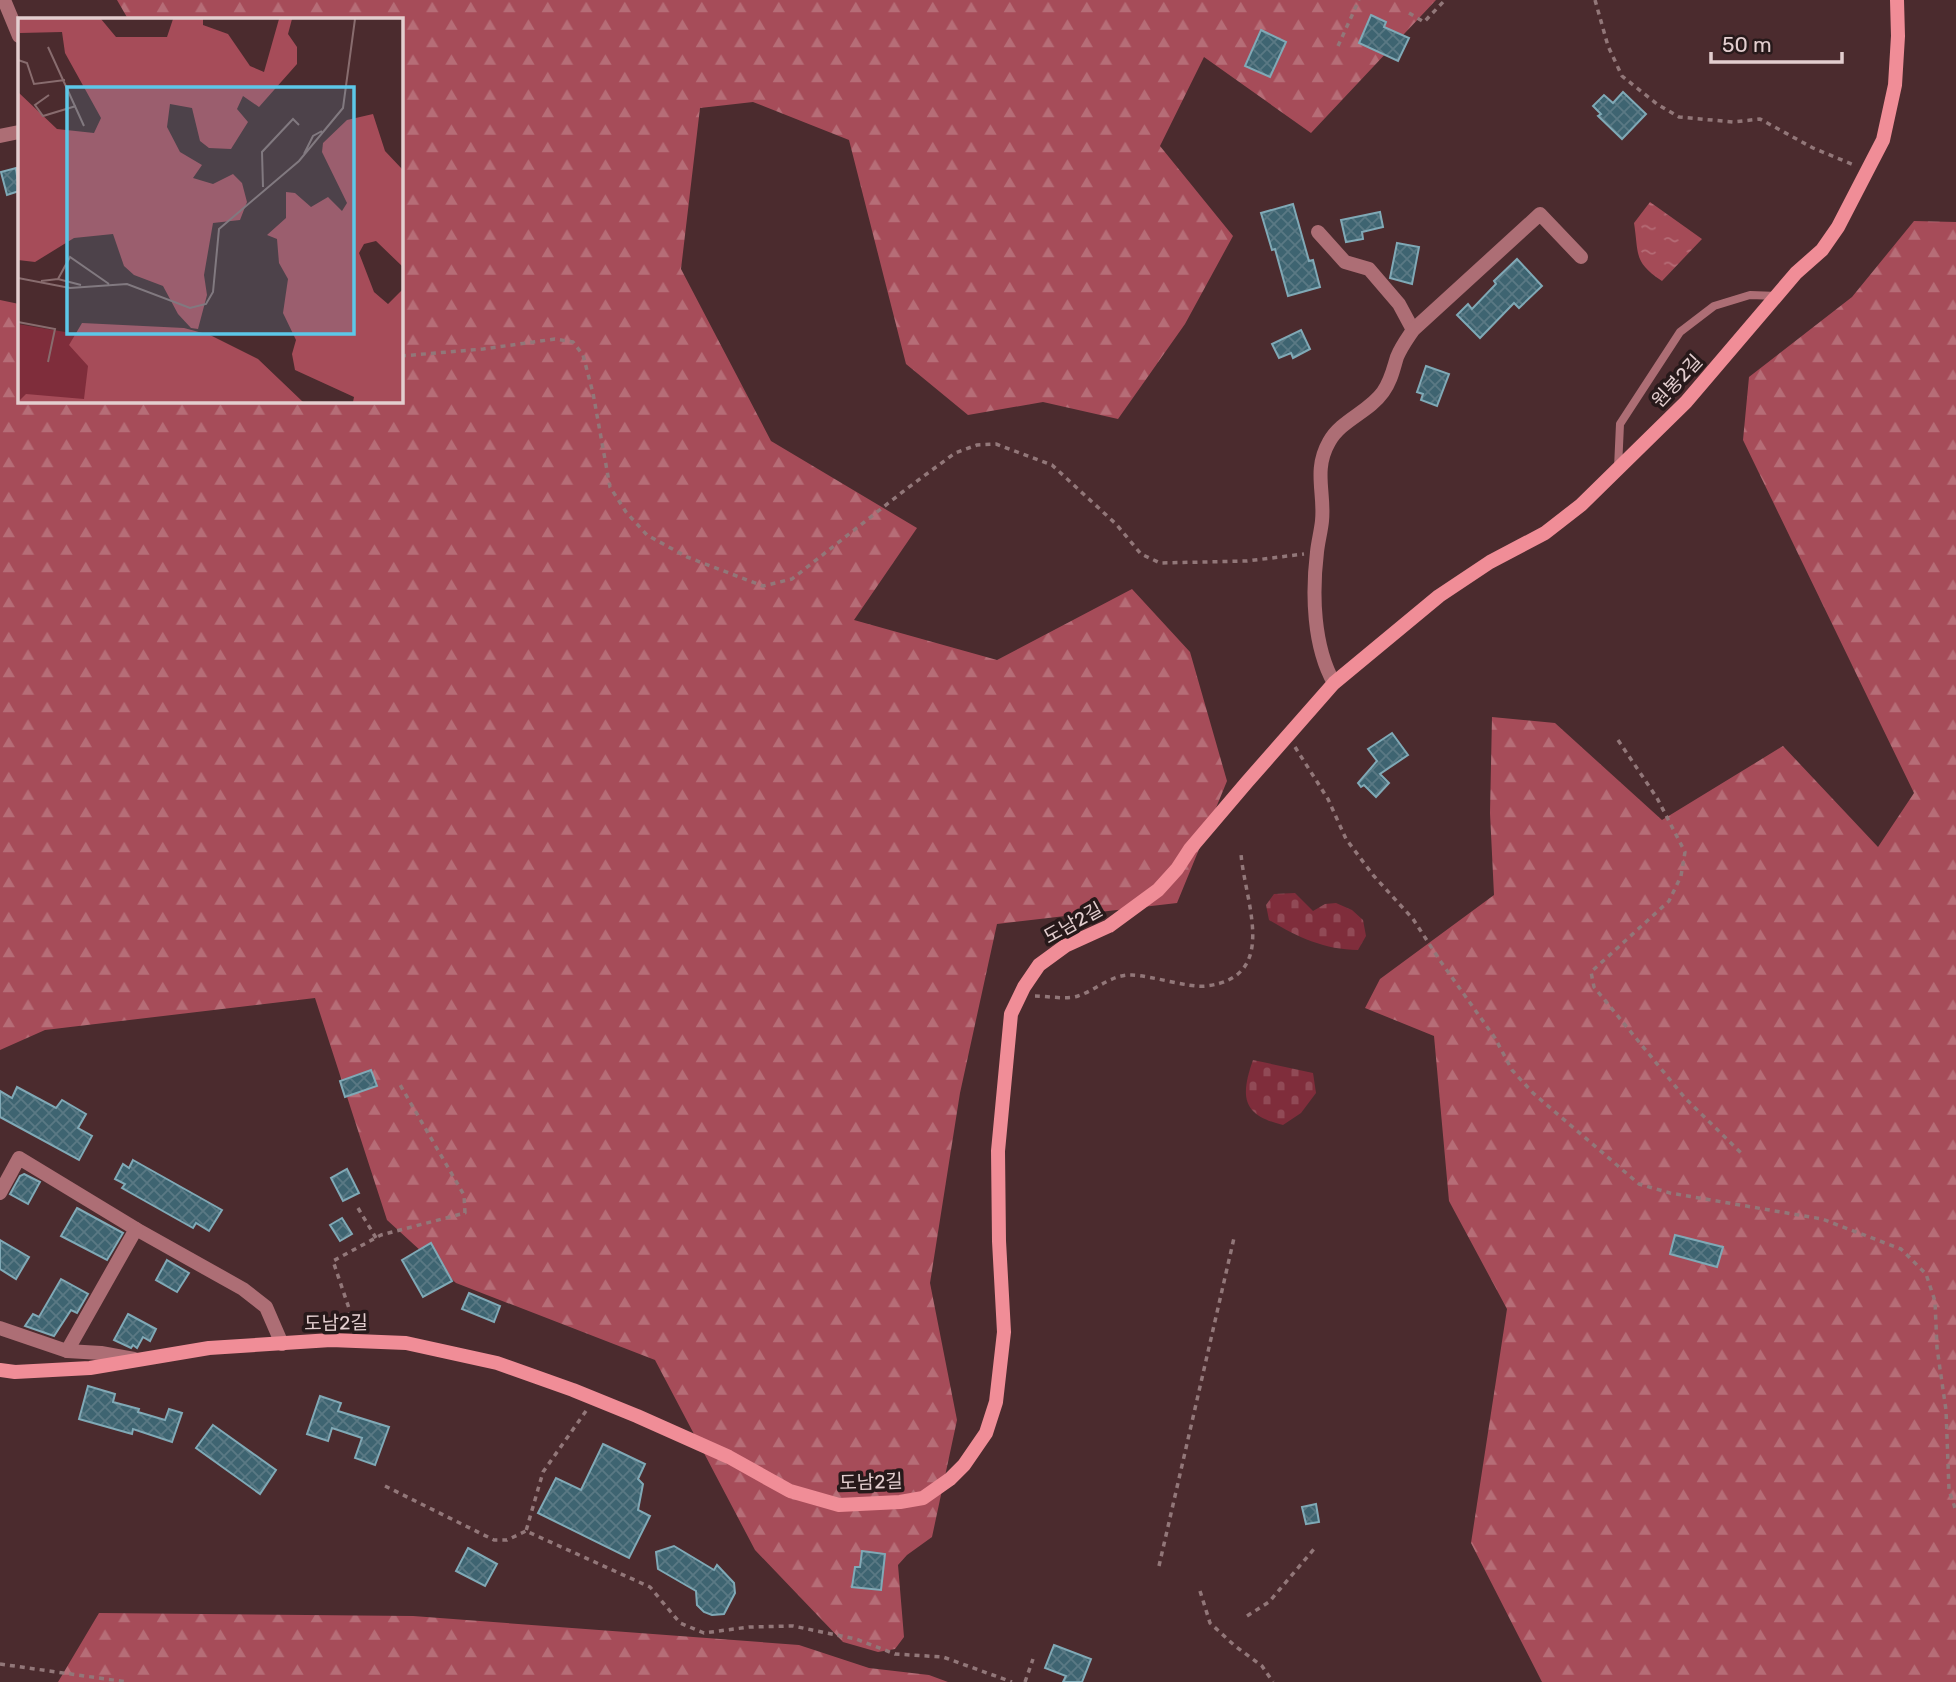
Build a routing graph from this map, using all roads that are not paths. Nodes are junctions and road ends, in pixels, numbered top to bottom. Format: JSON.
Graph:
{"nodes":[{"id":1,"x":4,"y":0,"type":"edge"},
{"id":2,"x":1897,"y":0,"type":"edge"},
{"id":3,"x":18,"y":34,"type":"edge"},
{"id":4,"x":18,"y":132,"type":"edge"},
{"id":5,"x":0,"y":136,"type":"edge"},
{"id":6,"x":1318,"y":232,"type":"dead end"},
{"id":7,"x":1581,"y":257,"type":"dead end"},
{"id":8,"x":1778,"y":296,"type":"junction"},
{"id":9,"x":1413,"y":330,"type":"junction"},
{"id":10,"x":1618,"y":468,"type":"junction"},
{"id":11,"x":1334,"y":683,"type":"junction"},
{"id":12,"x":0,"y":1193,"type":"edge"},
{"id":13,"x":136,"y":1229,"type":"junction"},
{"id":14,"x":0,"y":1328,"type":"edge"},
{"id":15,"x":282,"y":1344,"type":"junction"},
{"id":16,"x":66,"y":1351,"type":"junction"},
{"id":17,"x":135,"y":1360,"type":"junction"},
{"id":18,"x":0,"y":1370,"type":"edge"}],
"edges":[{"from":1,"to":3,"type":"street"},
{"from":2,"to":8,"type":"main road","name":"원봉2길"},
{"from":4,"to":5,"type":"street"},
{"from":6,"to":9,"type":"street"},
{"from":7,"to":9,"type":"street"},
{"from":8,"to":10,"type":"main road","name":"원봉2길"},
{"from":8,"to":10,"type":"lane"},
{"from":9,"to":11,"type":"street"},
{"from":10,"to":11,"type":"main road","name":"원봉2길"},
{"from":11,"to":15,"type":"main road","name":"도남2길"},
{"from":12,"to":13,"type":"street"},
{"from":13,"to":15,"type":"street"},
{"from":13,"to":16,"type":"street"},
{"from":14,"to":16,"type":"street","name":"도남2길"},
{"from":15,"to":17,"type":"main road","name":"도남2길"},
{"from":16,"to":17,"type":"street","name":"도남2길"},
{"from":17,"to":18,"type":"main road"}]}
